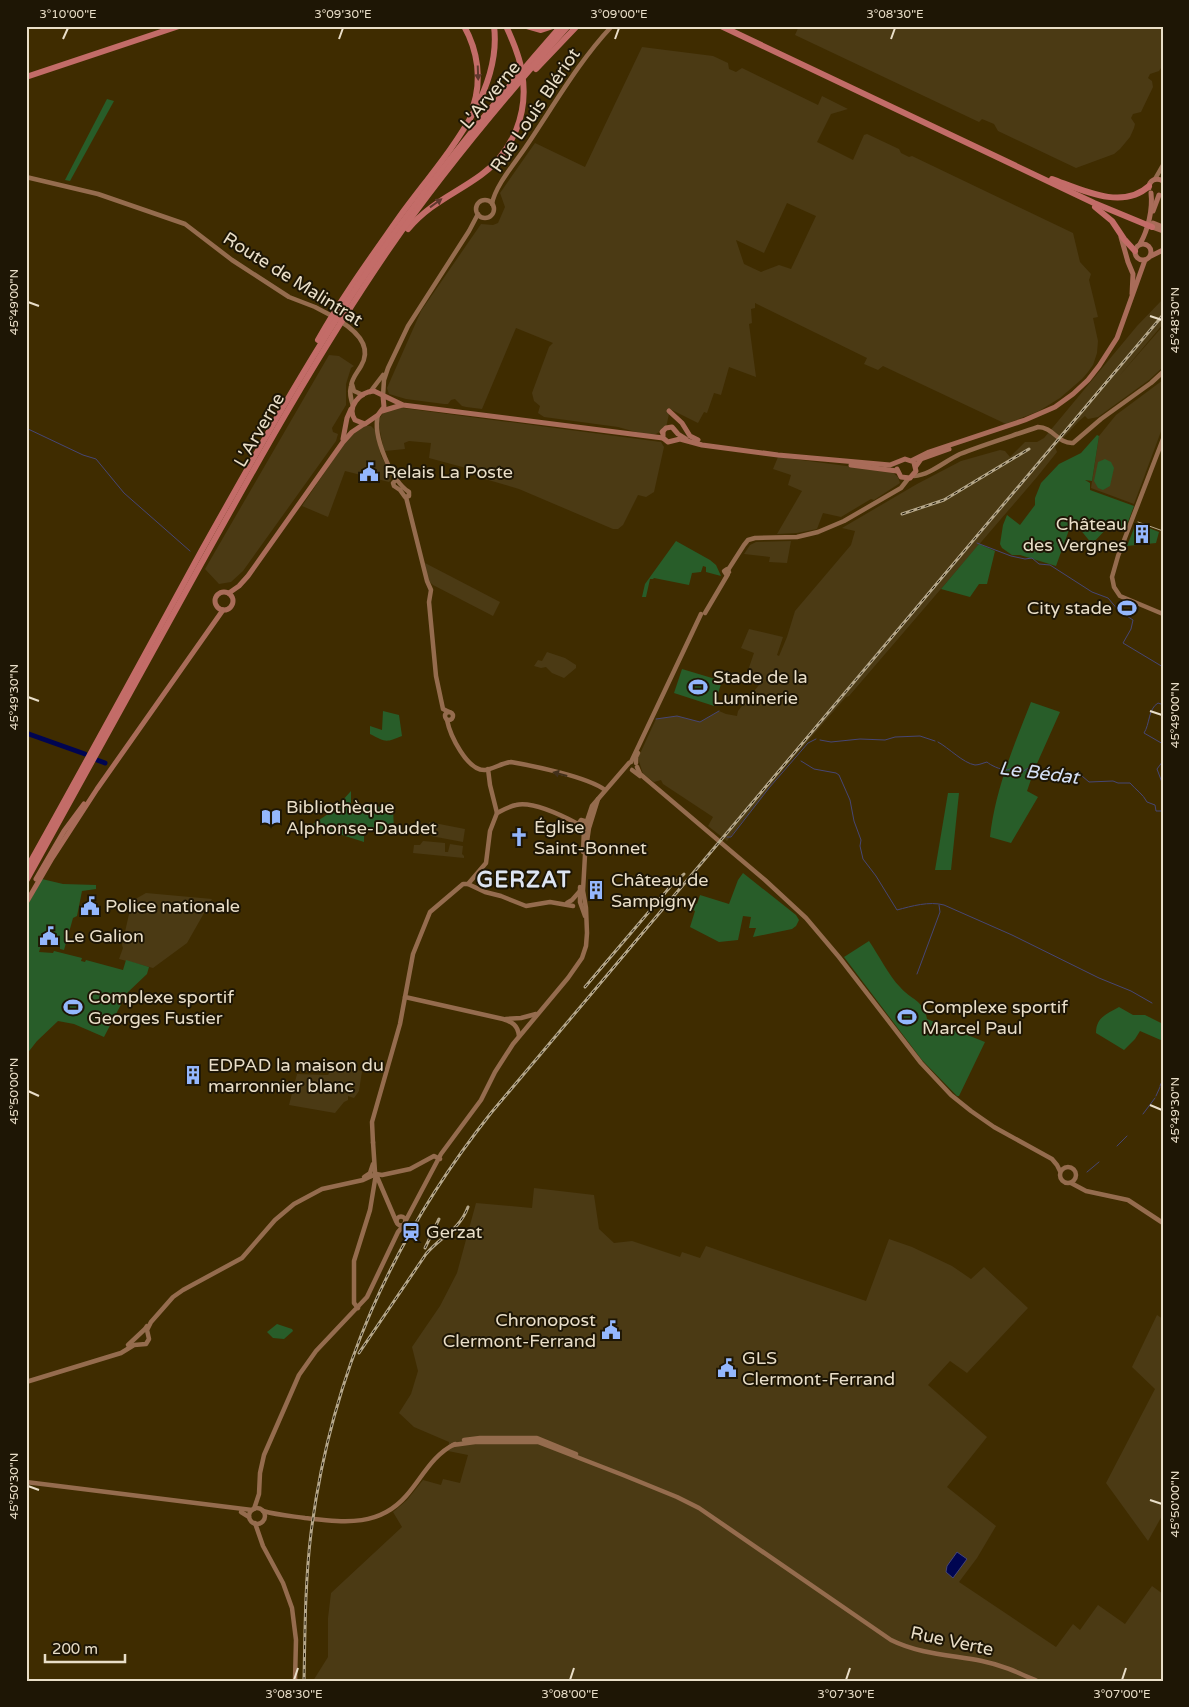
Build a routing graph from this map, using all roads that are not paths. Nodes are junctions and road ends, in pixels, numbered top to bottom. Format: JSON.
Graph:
{"nodes":[{"id":1,"x":166,"y":26,"type":"edge"},
{"id":2,"x":179,"y":26,"type":"edge"},
{"id":3,"x":464,"y":26,"type":"edge"},
{"id":4,"x":494,"y":26,"type":"edge"},
{"id":5,"x":506,"y":26,"type":"edge"},
{"id":6,"x":526,"y":26,"type":"edge"},
{"id":7,"x":553,"y":26,"type":"edge"},
{"id":8,"x":561,"y":26,"type":"edge"},
{"id":9,"x":568,"y":26,"type":"edge"},
{"id":10,"x":577,"y":26,"type":"edge"},
{"id":11,"x":612,"y":26,"type":"edge"},
{"id":12,"x":721,"y":26,"type":"edge"},
{"id":13,"x":732,"y":26,"type":"edge"},
{"id":14,"x":26,"y":73,"type":"edge"},
{"id":15,"x":26,"y":77,"type":"edge"},
{"id":16,"x":518,"y":84,"type":"junction"},
{"id":17,"x":456,"y":140,"type":"junction"},
{"id":18,"x":1163,"y":164,"type":"edge"},
{"id":19,"x":26,"y":176,"type":"edge"},
{"id":20,"x":1052,"y":179,"type":"junction"},
{"id":21,"x":1155,"y":179,"type":"junction"},
{"id":22,"x":1163,"y":181,"type":"edge"},
{"id":23,"x":500,"y":186,"type":"junction"},
{"id":24,"x":1149,"y":186,"type":"junction"},
{"id":25,"x":1152,"y":193,"type":"junction"},
{"id":26,"x":1161,"y":194,"type":"edge"},
{"id":27,"x":1077,"y":195,"type":"junction"},
{"id":28,"x":486,"y":200,"type":"junction"},
{"id":29,"x":492,"y":204,"type":"junction"},
{"id":30,"x":478,"y":214,"type":"junction"},
{"id":31,"x":483,"y":217,"type":"junction"},
{"id":32,"x":1149,"y":224,"type":"junction"},
{"id":33,"x":1163,"y":226,"type":"edge"},
{"id":34,"x":1118,"y":229,"type":"junction"},
{"id":35,"x":1163,"y":230,"type":"edge"},
{"id":36,"x":469,"y":231,"type":"junction"},
{"id":37,"x":1140,"y":244,"type":"junction"},
{"id":38,"x":1148,"y":246,"type":"junction"},
{"id":39,"x":390,"y":248,"type":"junction"},
{"id":40,"x":1135,"y":250,"type":"junction"},
{"id":41,"x":1163,"y":250,"type":"edge"},
{"id":42,"x":1151,"y":256,"type":"junction"},
{"id":43,"x":1137,"y":258,"type":"junction"},
{"id":44,"x":1145,"y":260,"type":"junction"},
{"id":45,"x":1132,"y":299,"type":"junction"},
{"id":46,"x":388,"y":368,"type":"junction"},
{"id":47,"x":1163,"y":372,"type":"edge"},
{"id":48,"x":302,"y":374,"type":"junction"},
{"id":49,"x":352,"y":383,"type":"junction"},
{"id":50,"x":370,"y":392,"type":"junction"},
{"id":51,"x":364,"y":395,"type":"junction"},
{"id":52,"x":383,"y":396,"type":"junction"},
{"id":53,"x":403,"y":405,"type":"junction"},
{"id":54,"x":352,"y":407,"type":"junction"},
{"id":55,"x":670,"y":411,"type":"dead end"},
{"id":56,"x":380,"y":413,"type":"junction"},
{"id":57,"x":366,"y":423,"type":"junction"},
{"id":58,"x":1000,"y":429,"type":"junction"},
{"id":59,"x":663,"y":431,"type":"junction"},
{"id":60,"x":378,"y":434,"type":"junction"},
{"id":61,"x":678,"y":434,"type":"junction"},
{"id":62,"x":650,"y":436,"type":"junction"},
{"id":63,"x":663,"y":438,"type":"junction"},
{"id":64,"x":1163,"y":439,"type":"edge"},
{"id":65,"x":675,"y":440,"type":"junction"},
{"id":66,"x":689,"y":441,"type":"junction"},
{"id":67,"x":342,"y":442,"type":"junction"},
{"id":68,"x":1163,"y":444,"type":"edge"},
{"id":69,"x":714,"y":446,"type":"junction"},
{"id":70,"x":806,"y":458,"type":"junction"},
{"id":71,"x":911,"y":461,"type":"junction"},
{"id":72,"x":900,"y":462,"type":"junction"},
{"id":73,"x":916,"y":468,"type":"junction"},
{"id":74,"x":934,"y":468,"type":"junction"},
{"id":75,"x":897,"y":471,"type":"junction"},
{"id":76,"x":914,"y":476,"type":"junction"},
{"id":77,"x":901,"y":477,"type":"junction"},
{"id":78,"x":908,"y":479,"type":"junction"},
{"id":79,"x":898,"y":489,"type":"junction"},
{"id":80,"x":1123,"y":542,"type":"junction"},
{"id":81,"x":1121,"y":554,"type":"junction"},
{"id":82,"x":230,"y":595,"type":"junction"},
{"id":83,"x":221,"y":609,"type":"junction"},
{"id":84,"x":1163,"y":612,"type":"edge"},
{"id":85,"x":633,"y":766,"type":"junction"},
{"id":86,"x":488,"y":770,"type":"junction"},
{"id":87,"x":605,"y":790,"type":"junction"},
{"id":88,"x":497,"y":813,"type":"junction"},
{"id":89,"x":578,"y":824,"type":"junction"},
{"id":90,"x":587,"y":825,"type":"junction"},
{"id":91,"x":26,"y":870,"type":"edge"},
{"id":92,"x":26,"y":881,"type":"edge"},
{"id":93,"x":468,"y":884,"type":"junction"},
{"id":94,"x":581,"y":896,"type":"junction"},
{"id":95,"x":26,"y":901,"type":"edge"},
{"id":96,"x":573,"y":903,"type":"junction"},
{"id":97,"x":564,"y":983,"type":"junction"},
{"id":98,"x":405,"y":997,"type":"junction"},
{"id":99,"x":538,"y":1013,"type":"junction"},
{"id":100,"x":521,"y":1018,"type":"junction"},
{"id":101,"x":503,"y":1019,"type":"junction"},
{"id":102,"x":524,"y":1028,"type":"junction"},
{"id":103,"x":504,"y":1059,"type":"junction"},
{"id":104,"x":1045,"y":1155,"type":"junction"},
{"id":105,"x":440,"y":1158,"type":"junction"},
{"id":106,"x":1066,"y":1166,"type":"junction"},
{"id":107,"x":1060,"y":1171,"type":"junction"},
{"id":108,"x":374,"y":1173,"type":"junction"},
{"id":109,"x":1076,"y":1178,"type":"junction"},
{"id":110,"x":1071,"y":1183,"type":"junction"},
{"id":111,"x":380,"y":1184,"type":"junction"},
{"id":112,"x":374,"y":1189,"type":"junction"},
{"id":113,"x":1091,"y":1192,"type":"junction"},
{"id":114,"x":410,"y":1212,"type":"junction"},
{"id":115,"x":394,"y":1214,"type":"junction"},
{"id":116,"x":401,"y":1217,"type":"junction"},
{"id":117,"x":397,"y":1222,"type":"junction"},
{"id":118,"x":404,"y":1223,"type":"junction"},
{"id":119,"x":1163,"y":1223,"type":"edge"},
{"id":120,"x":398,"y":1232,"type":"junction"},
{"id":121,"x":173,"y":1298,"type":"junction"},
{"id":122,"x":358,"y":1308,"type":"junction"},
{"id":123,"x":142,"y":1332,"type":"junction"},
{"id":124,"x":147,"y":1334,"type":"junction"},
{"id":125,"x":137,"y":1336,"type":"junction"},
{"id":126,"x":140,"y":1344,"type":"junction"},
{"id":127,"x":113,"y":1356,"type":"junction"},
{"id":128,"x":26,"y":1382,"type":"edge"},
{"id":129,"x":26,"y":1482,"type":"edge"},
{"id":130,"x":259,"y":1494,"type":"junction"},
{"id":131,"x":170,"y":1501,"type":"junction"},
{"id":132,"x":253,"y":1510,"type":"junction"},
{"id":133,"x":263,"y":1511,"type":"junction"},
{"id":134,"x":288,"y":1516,"type":"junction"},
{"id":135,"x":250,"y":1517,"type":"junction"},
{"id":136,"x":264,"y":1520,"type":"junction"},
{"id":137,"x":255,"y":1523,"type":"junction"},
{"id":138,"x":271,"y":1560,"type":"junction"},
{"id":139,"x":294,"y":1681,"type":"edge"},
{"id":140,"x":1037,"y":1681,"type":"edge"}],
"edges":[{"from":1,"to":14,"type":"highway"},
{"from":2,"to":15,"type":"highway"},
{"from":3,"to":17,"type":"highway","one_way":true},
{"from":4,"to":17,"type":"highway"},
{"from":39,"to":5,"type":"highway","one_way":true},
{"from":6,"to":7,"type":"highway"},
{"from":8,"to":48,"type":"highway","name":"L'Arverne"},
{"from":9,"to":16,"type":"highway","name":"L'Arverne"},
{"from":10,"to":16,"type":"highway"},
{"from":11,"to":23,"type":"main road","name":"Rue Louis Blériot"},
{"from":12,"to":27,"type":"highway"},
{"from":13,"to":20,"type":"highway"},
{"from":16,"to":39,"type":"highway","name":"L'Arverne"},
{"from":17,"to":48,"type":"highway"},
{"from":18,"to":21,"type":"main road"},
{"from":19,"to":49,"type":"main road","name":"Route de Malintrat"},
{"from":20,"to":24,"type":"highway"},
{"from":20,"to":32,"type":"highway"},
{"from":21,"to":22,"type":"main road"},
{"from":21,"to":24,"type":"main road"},
{"from":23,"to":28,"type":"main road"},
{"from":23,"to":29,"type":"main road"},
{"from":24,"to":25,"type":"main road"},
{"from":25,"to":26,"type":"main road"},
{"from":25,"to":37,"type":"main road"},
{"from":26,"to":38,"type":"main road"},
{"from":27,"to":32,"type":"highway"},
{"from":27,"to":34,"type":"highway"},
{"from":28,"to":29,"type":"main road"},
{"from":28,"to":30,"type":"main road"},
{"from":29,"to":31,"type":"main road"},
{"from":30,"to":31,"type":"main road"},
{"from":30,"to":36,"type":"main road"},
{"from":31,"to":36,"type":"main road"},
{"from":32,"to":33,"type":"main road"},
{"from":32,"to":35,"type":"main road"},
{"from":34,"to":40,"type":"highway"},
{"from":34,"to":45,"type":"main road"},
{"from":36,"to":46,"type":"main road"},
{"from":37,"to":38,"type":"main road"},
{"from":37,"to":40,"type":"main road"},
{"from":38,"to":42,"type":"main road"},
{"from":39,"to":92,"type":"highway","name":"L'Arverne"},
{"from":40,"to":43,"type":"main road"},
{"from":41,"to":42,"type":"main road"},
{"from":42,"to":44,"type":"main road"},
{"from":43,"to":44,"type":"main road"},
{"from":43,"to":45,"type":"main road"},
{"from":44,"to":45,"type":"main road"},
{"from":45,"to":58,"type":"main road"},
{"from":46,"to":50,"type":"main road"},
{"from":46,"to":52,"type":"main road"},
{"from":47,"to":74,"type":"main road"},
{"from":48,"to":91,"type":"highway","name":"L'Arverne"},
{"from":49,"to":51,"type":"main road"},
{"from":49,"to":54,"type":"main road","name":"Route de Malintrat"},
{"from":50,"to":51,"type":"main road"},
{"from":50,"to":52,"type":"main road"},
{"from":51,"to":54,"type":"main road"},
{"from":52,"to":53,"type":"main road"},
{"from":52,"to":56,"type":"main road"},
{"from":53,"to":56,"type":"main road"},
{"from":53,"to":62,"type":"main road"},
{"from":54,"to":57,"type":"main road"},
{"from":54,"to":67,"type":"main road"},
{"from":55,"to":69,"type":"main road"},
{"from":56,"to":57,"type":"main road"},
{"from":56,"to":60,"type":"main road"},
{"from":57,"to":60,"type":"main road"},
{"from":57,"to":67,"type":"main road"},
{"from":58,"to":71,"type":"main road"},
{"from":58,"to":73,"type":"main road"},
{"from":59,"to":61,"type":"main road"},
{"from":59,"to":62,"type":"main road"},
{"from":59,"to":63,"type":"main road"},
{"from":60,"to":86,"type":"main road"},
{"from":61,"to":65,"type":"main road"},
{"from":61,"to":66,"type":"main road"},
{"from":62,"to":63,"type":"main road"},
{"from":63,"to":65,"type":"main road"},
{"from":64,"to":80,"type":"main road"},
{"from":65,"to":66,"type":"main road"},
{"from":66,"to":69,"type":"main road"},
{"from":67,"to":82,"type":"main road"},
{"from":68,"to":81,"type":"main road"},
{"from":69,"to":70,"type":"main road"},
{"from":70,"to":72,"type":"main road"},
{"from":70,"to":75,"type":"main road"},
{"from":71,"to":72,"type":"main road"},
{"from":71,"to":73,"type":"main road"},
{"from":72,"to":75,"type":"main road"},
{"from":73,"to":74,"type":"main road"},
{"from":73,"to":76,"type":"main road"},
{"from":74,"to":76,"type":"main road"},
{"from":75,"to":77,"type":"main road"},
{"from":76,"to":78,"type":"main road"},
{"from":77,"to":78,"type":"main road"},
{"from":77,"to":79,"type":"main road"},
{"from":78,"to":79,"type":"main road"},
{"from":79,"to":85,"type":"main road"},
{"from":80,"to":81,"type":"main road"},
{"from":80,"to":84,"type":"main road"},
{"from":81,"to":84,"type":"main road"},
{"from":82,"to":83,"type":"main road"},
{"from":82,"to":83,"type":"main road"},
{"from":83,"to":95,"type":"main road"},
{"from":85,"to":87,"type":"main road"},
{"from":85,"to":104,"type":"main road"},
{"from":87,"to":86,"type":"main road","one_way":true},
{"from":86,"to":88,"type":"main road"},
{"from":87,"to":90,"type":"main road"},
{"from":88,"to":89,"type":"main road"},
{"from":88,"to":93,"type":"main road"},
{"from":89,"to":90,"type":"main road"},
{"from":89,"to":90,"type":"main road"},
{"from":90,"to":94,"type":"main road"},
{"from":93,"to":96,"type":"main road"},
{"from":93,"to":98,"type":"main road"},
{"from":94,"to":96,"type":"main road"},
{"from":94,"to":96,"type":"main road"},
{"from":94,"to":97,"type":"main road"},
{"from":97,"to":99,"type":"main road"},
{"from":97,"to":102,"type":"main road"},
{"from":98,"to":101,"type":"main road"},
{"from":98,"to":108,"type":"main road"},
{"from":99,"to":100,"type":"main road"},
{"from":99,"to":102,"type":"main road"},
{"from":100,"to":101,"type":"main road"},
{"from":100,"to":102,"type":"main road"},
{"from":100,"to":102,"type":"main road"},
{"from":101,"to":102,"type":"main road"},
{"from":102,"to":103,"type":"main road"},
{"from":102,"to":103,"type":"main road"},
{"from":103,"to":105,"type":"main road"},
{"from":104,"to":106,"type":"main road"},
{"from":104,"to":107,"type":"main road"},
{"from":105,"to":108,"type":"main road"},
{"from":105,"to":114,"type":"main road"},
{"from":106,"to":107,"type":"main road"},
{"from":106,"to":109,"type":"main road"},
{"from":107,"to":110,"type":"main road"},
{"from":108,"to":111,"type":"main road"},
{"from":108,"to":112,"type":"main road"},
{"from":108,"to":121,"type":"main road"},
{"from":109,"to":110,"type":"main road"},
{"from":109,"to":113,"type":"main road"},
{"from":110,"to":113,"type":"main road"},
{"from":111,"to":112,"type":"main road"},
{"from":111,"to":115,"type":"main road"},
{"from":112,"to":122,"type":"main road"},
{"from":113,"to":119,"type":"main road"},
{"from":114,"to":116,"type":"main road"},
{"from":114,"to":118,"type":"main road"},
{"from":115,"to":116,"type":"main road"},
{"from":115,"to":117,"type":"main road"},
{"from":116,"to":117,"type":"main road"},
{"from":116,"to":118,"type":"main road"},
{"from":117,"to":118,"type":"main road"},
{"from":117,"to":120,"type":"main road"},
{"from":118,"to":120,"type":"main road"},
{"from":120,"to":122,"type":"main road"},
{"from":121,"to":123,"type":"main road"},
{"from":121,"to":124,"type":"main road"},
{"from":122,"to":130,"type":"main road"},
{"from":123,"to":124,"type":"main road"},
{"from":123,"to":125,"type":"main road"},
{"from":124,"to":126,"type":"main road"},
{"from":125,"to":126,"type":"main road"},
{"from":125,"to":127,"type":"main road"},
{"from":126,"to":127,"type":"main road"},
{"from":127,"to":128,"type":"main road"},
{"from":129,"to":131,"type":"main road"},
{"from":130,"to":132,"type":"main road"},
{"from":130,"to":133,"type":"main road"},
{"from":131,"to":132,"type":"main road"},
{"from":131,"to":135,"type":"main road"},
{"from":132,"to":133,"type":"main road"},
{"from":132,"to":135,"type":"main road"},
{"from":133,"to":134,"type":"main road"},
{"from":133,"to":136,"type":"main road"},
{"from":134,"to":136,"type":"main road"},
{"from":134,"to":140,"type":"main road","name":"Rue Verte"},
{"from":135,"to":137,"type":"main road"},
{"from":136,"to":137,"type":"main road"},
{"from":136,"to":138,"type":"main road"},
{"from":137,"to":138,"type":"main road"},
{"from":138,"to":139,"type":"main road"}]}
